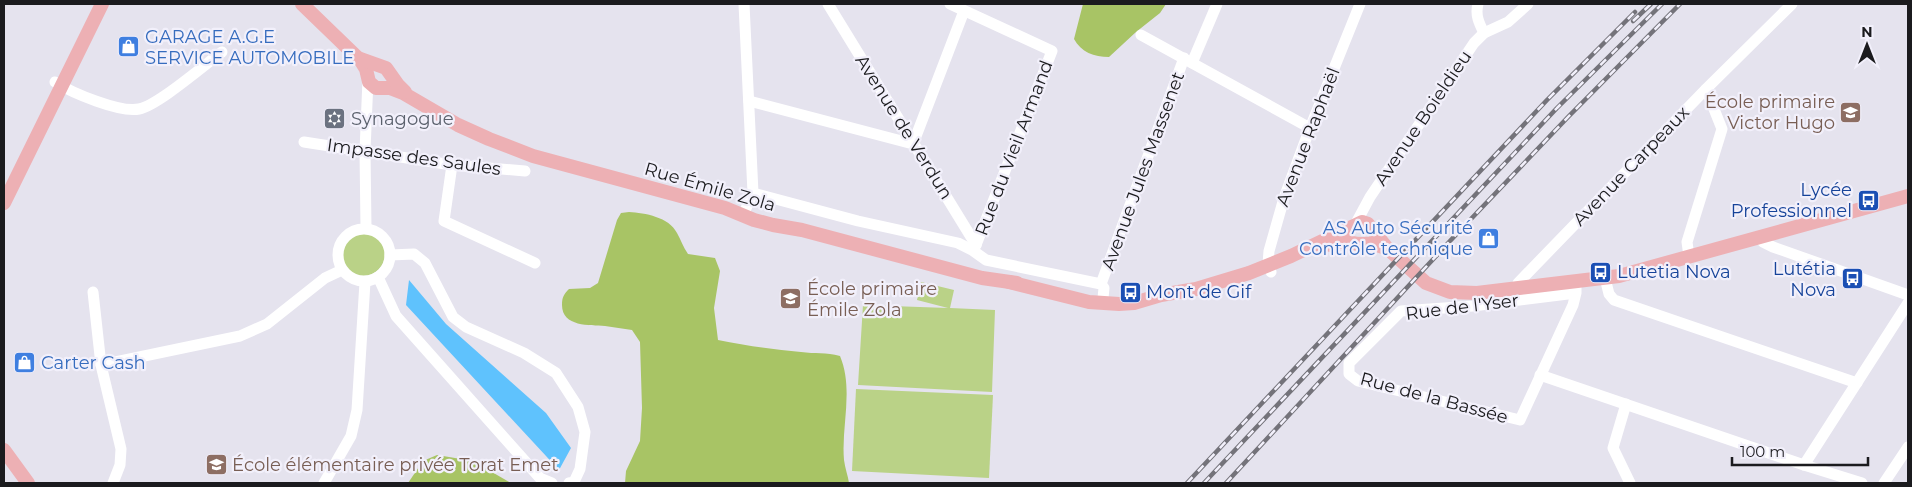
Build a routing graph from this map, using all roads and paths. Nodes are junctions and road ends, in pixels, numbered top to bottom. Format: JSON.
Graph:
{"nodes":[{"id":1,"x":92,"y":4,"type":"edge"},
{"id":2,"x":102,"y":4,"type":"edge"},
{"id":3,"x":302,"y":4,"type":"edge"},
{"id":4,"x":744,"y":4,"type":"edge"},
{"id":5,"x":828,"y":4,"type":"edge"},
{"id":6,"x":950,"y":4,"type":"edge"},
{"id":7,"x":1217,"y":4,"type":"edge"},
{"id":8,"x":1360,"y":4,"type":"edge"},
{"id":9,"x":1478,"y":4,"type":"edge"},
{"id":10,"x":1528,"y":4,"type":"edge"},
{"id":11,"x":1792,"y":4,"type":"edge"},
{"id":12,"x":964,"y":11,"type":"junction"},
{"id":13,"x":1484,"y":33,"type":"junction"},
{"id":14,"x":1141,"y":35,"type":"dead end"},
{"id":15,"x":222,"y":52,"type":"dead end"},
{"id":16,"x":356,"y":56,"type":"junction"},
{"id":17,"x":1188,"y":61,"type":"junction"},
{"id":18,"x":380,"y":66,"type":"junction"},
{"id":19,"x":368,"y":78,"type":"junction"},
{"id":20,"x":59,"y":84,"type":"junction"},
{"id":21,"x":385,"y":84,"type":"junction"},
{"id":22,"x":1706,"y":89,"type":"junction"},
{"id":23,"x":367,"y":101,"type":"junction"},
{"id":24,"x":749,"y":101,"type":"junction"},
{"id":25,"x":1310,"y":128,"type":"junction"},
{"id":26,"x":304,"y":142,"type":"dead end"},
{"id":27,"x":913,"y":144,"type":"junction"},
{"id":28,"x":365,"y":151,"type":"junction"},
{"id":29,"x":452,"y":165,"type":"junction"},
{"id":30,"x":525,"y":171,"type":"dead end"},
{"id":31,"x":4,"y":184,"type":"edge"},
{"id":32,"x":754,"y":194,"type":"junction"},
{"id":33,"x":1908,"y":196,"type":"edge"},
{"id":34,"x":4,"y":204,"type":"edge"},
{"id":35,"x":743,"y":215,"type":"junction"},
{"id":36,"x":1362,"y":226,"type":"junction"},
{"id":37,"x":366,"y":228,"type":"junction"},
{"id":38,"x":1762,"y":239,"type":"junction"},
{"id":39,"x":1360,"y":242,"type":"junction"},
{"id":40,"x":974,"y":247,"type":"junction"},
{"id":41,"x":1391,"y":252,"type":"junction"},
{"id":42,"x":390,"y":255,"type":"junction"},
{"id":43,"x":1689,"y":256,"type":"junction"},
{"id":44,"x":535,"y":263,"type":"dead end"},
{"id":45,"x":1270,"y":269,"type":"junction"},
{"id":46,"x":342,"y":270,"type":"junction"},
{"id":47,"x":378,"y":277,"type":"junction"},
{"id":48,"x":1605,"y":278,"type":"junction"},
{"id":49,"x":364,"y":282,"type":"junction"},
{"id":50,"x":1576,"y":287,"type":"junction"},
{"id":51,"x":1516,"y":288,"type":"junction"},
{"id":52,"x":93,"y":292,"type":"dead end"},
{"id":53,"x":1101,"y":294,"type":"junction"},
{"id":54,"x":1908,"y":295,"type":"edge"},
{"id":55,"x":1908,"y":304,"type":"edge"},
{"id":56,"x":101,"y":365,"type":"junction"},
{"id":57,"x":1349,"y":374,"type":"joint"},
{"id":58,"x":1540,"y":375,"type":"junction"},
{"id":59,"x":1857,"y":383,"type":"junction"},
{"id":60,"x":1626,"y":404,"type":"junction"},
{"id":61,"x":1908,"y":447,"type":"edge"},
{"id":62,"x":4,"y":450,"type":"edge"},
{"id":63,"x":4,"y":462,"type":"edge"},
{"id":64,"x":1804,"y":465,"type":"junction"},
{"id":65,"x":20,"y":483,"type":"edge"},
{"id":66,"x":28,"y":483,"type":"edge"},
{"id":67,"x":113,"y":483,"type":"edge"},
{"id":68,"x":324,"y":483,"type":"edge"},
{"id":69,"x":552,"y":483,"type":"edge"},
{"id":70,"x":569,"y":483,"type":"edge"},
{"id":71,"x":1630,"y":483,"type":"edge"},
{"id":72,"x":1862,"y":483,"type":"edge"},
{"id":73,"x":1884,"y":483,"type":"edge"}],
"edges":[{"from":1,"to":20,"type":"main road"},
{"from":2,"to":20,"type":"main road"},
{"from":3,"to":16,"type":"main road"},
{"from":4,"to":24,"type":"street"},
{"from":5,"to":27,"type":"street","name":"Avenue de Verdun"},
{"from":6,"to":12,"type":"street"},
{"from":7,"to":17,"type":"street","name":"Avenue Jules Massenet"},
{"from":8,"to":25,"type":"street","name":"Avenue Raphaël"},
{"from":9,"to":13,"type":"street"},
{"from":10,"to":13,"type":"street"},
{"from":11,"to":22,"type":"street","name":"Avenue Carpeaux"},
{"from":12,"to":27,"type":"street"},
{"from":12,"to":40,"type":"street","name":"Rue du Vieil Armand"},
{"from":13,"to":36,"type":"street","name":"Avenue Boieldieu"},
{"from":14,"to":17,"type":"street"},
{"from":15,"to":20,"type":"street"},
{"from":16,"to":18,"type":"main road"},
{"from":16,"to":19,"type":"main road"},
{"from":17,"to":25,"type":"street"},
{"from":17,"to":53,"type":"street","name":"Avenue Jules Massenet"},
{"from":18,"to":19,"type":"main road"},
{"from":18,"to":21,"type":"main road"},
{"from":19,"to":21,"type":"main road"},
{"from":19,"to":23,"type":"street"},
{"from":20,"to":31,"type":"main road"},
{"from":20,"to":34,"type":"main road"},
{"from":21,"to":23,"type":"street"},
{"from":21,"to":35,"type":"main road","name":"Rue Émile Zola"},
{"from":22,"to":43,"type":"street"},
{"from":22,"to":51,"type":"street","name":"Avenue Carpeaux"},
{"from":23,"to":28,"type":"street"},
{"from":24,"to":27,"type":"street"},
{"from":24,"to":32,"type":"street"},
{"from":25,"to":45,"type":"street","name":"Avenue Raphaël"},
{"from":26,"to":28,"type":"street","name":"Impasse des Saules"},
{"from":27,"to":40,"type":"street","name":"Avenue de Verdun"},
{"from":28,"to":29,"type":"street","name":"Impasse des Saules"},
{"from":28,"to":37,"type":"street"},
{"from":29,"to":30,"type":"street","name":"Impasse des Saules"},
{"from":29,"to":44,"type":"street"},
{"from":32,"to":35,"type":"street"},
{"from":32,"to":40,"type":"street"},
{"from":33,"to":38,"type":"main road"},
{"from":35,"to":53,"type":"main road","name":"Rue Émile Zola"},
{"from":36,"to":39,"type":"main road"},
{"from":36,"to":39,"type":"main road"},
{"from":36,"to":41,"type":"main road"},
{"from":36,"to":45,"type":"main road","name":"Rue Émile Zola"},
{"from":37,"to":42,"type":"street"},
{"from":37,"to":46,"type":"street"},
{"from":38,"to":43,"type":"main road"},
{"from":38,"to":54,"type":"street"},
{"from":39,"to":41,"type":"main road","name":"Rue Émile Zola"},
{"from":39,"to":45,"type":"main road","name":"Rue Émile Zola"},
{"from":40,"to":53,"type":"street"},
{"from":41,"to":51,"type":"main road"},
{"from":42,"to":47,"type":"street"},
{"from":42,"to":70,"type":"street"},
{"from":43,"to":48,"type":"main road"},
{"from":45,"to":53,"type":"main road","name":"Rue Émile Zola"},
{"from":46,"to":49,"type":"street"},
{"from":46,"to":56,"type":"street"},
{"from":47,"to":49,"type":"street"},
{"from":47,"to":69,"type":"street"},
{"from":48,"to":50,"type":"main road"},
{"from":48,"to":59,"type":"street"},
{"from":49,"to":68,"type":"street"},
{"from":50,"to":51,"type":"main road"},
{"from":50,"to":57,"type":"street","name":"Rue de l'Yser"},
{"from":50,"to":58,"type":"street"},
{"from":52,"to":56,"type":"street"},
{"from":55,"to":59,"type":"street"},
{"from":56,"to":67,"type":"street"},
{"from":57,"to":58,"type":"street","name":"Rue de la Bassée"},
{"from":58,"to":60,"type":"street"},
{"from":59,"to":64,"type":"street"},
{"from":60,"to":64,"type":"street"},
{"from":60,"to":71,"type":"street"},
{"from":61,"to":73,"type":"street"},
{"from":62,"to":66,"type":"main road"},
{"from":63,"to":65,"type":"main road"},
{"from":64,"to":72,"type":"street"}]}
